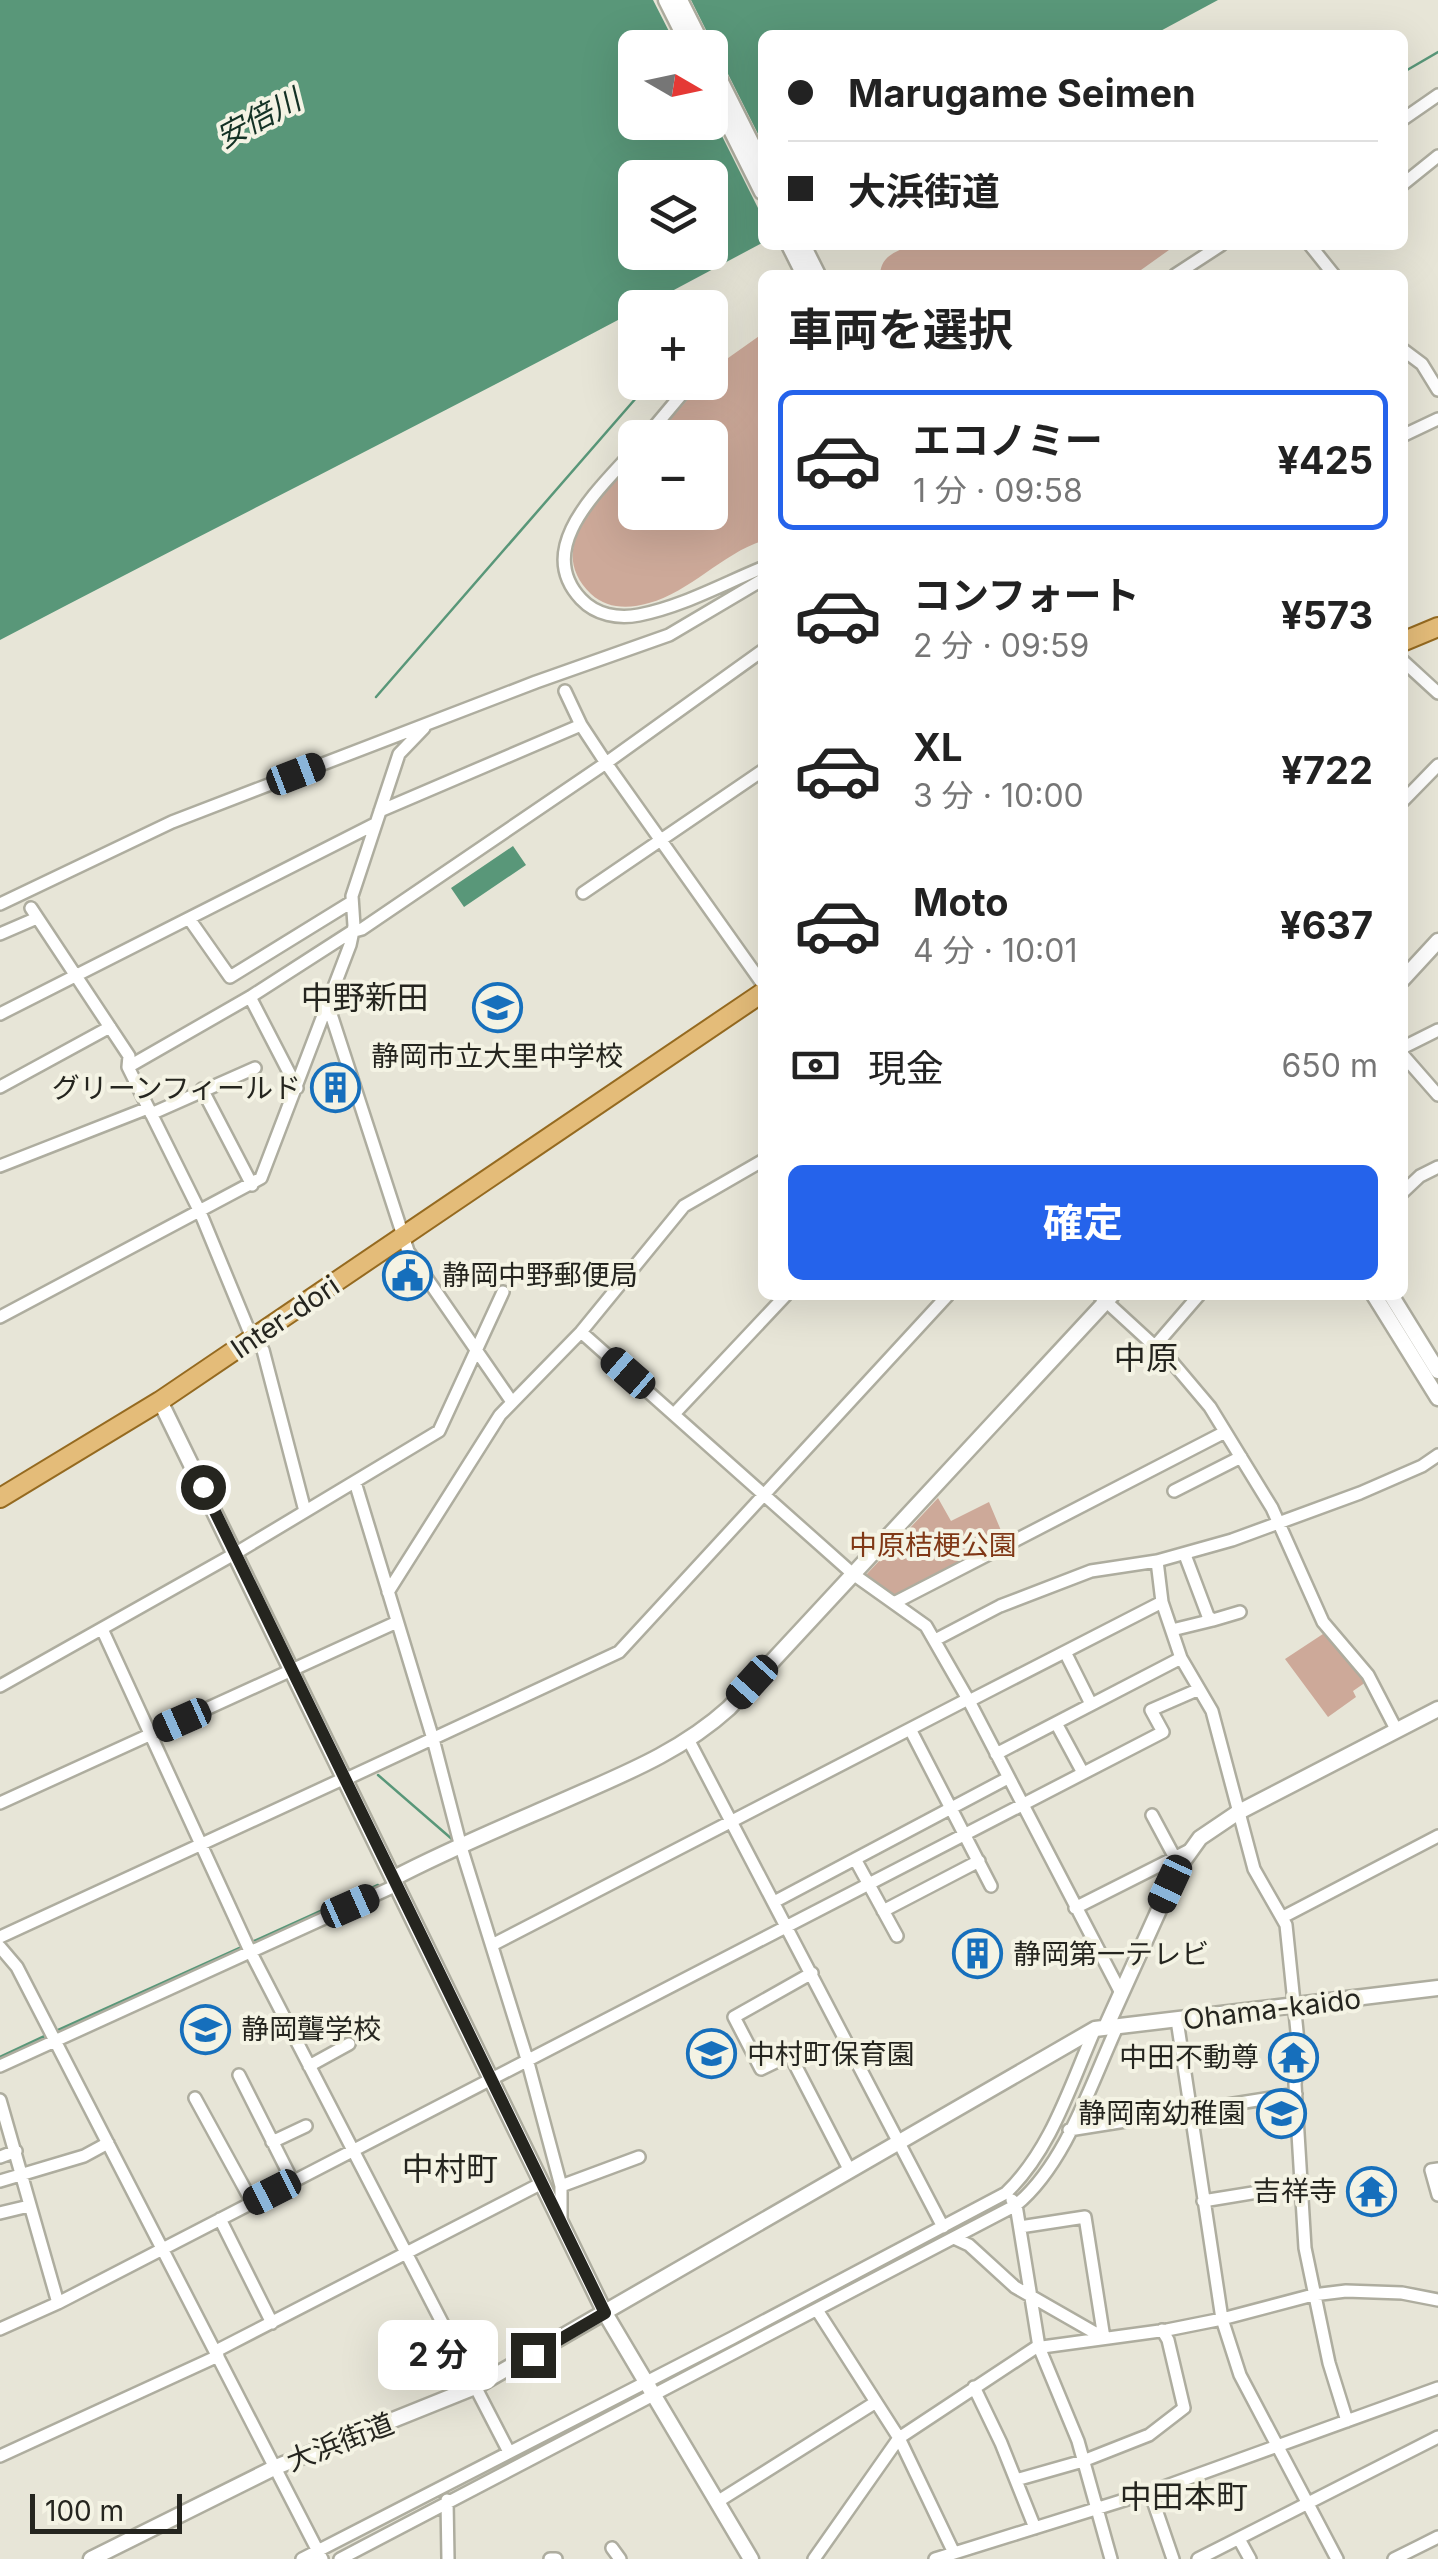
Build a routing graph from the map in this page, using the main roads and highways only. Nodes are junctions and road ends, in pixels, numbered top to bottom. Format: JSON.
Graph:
{"nodes":[{"id":1,"x":1438,"y":627,"type":"edge"},
{"id":2,"x":1408,"y":640,"type":"edge"},
{"id":3,"x":758,"y":995,"type":"edge"},
{"id":4,"x":0,"y":1498,"type":"edge"}],
"edges":[{"from":1,"to":2,"type":"main road"},
{"from":3,"to":4,"type":"main road","name":"Inter-dori"}]}
